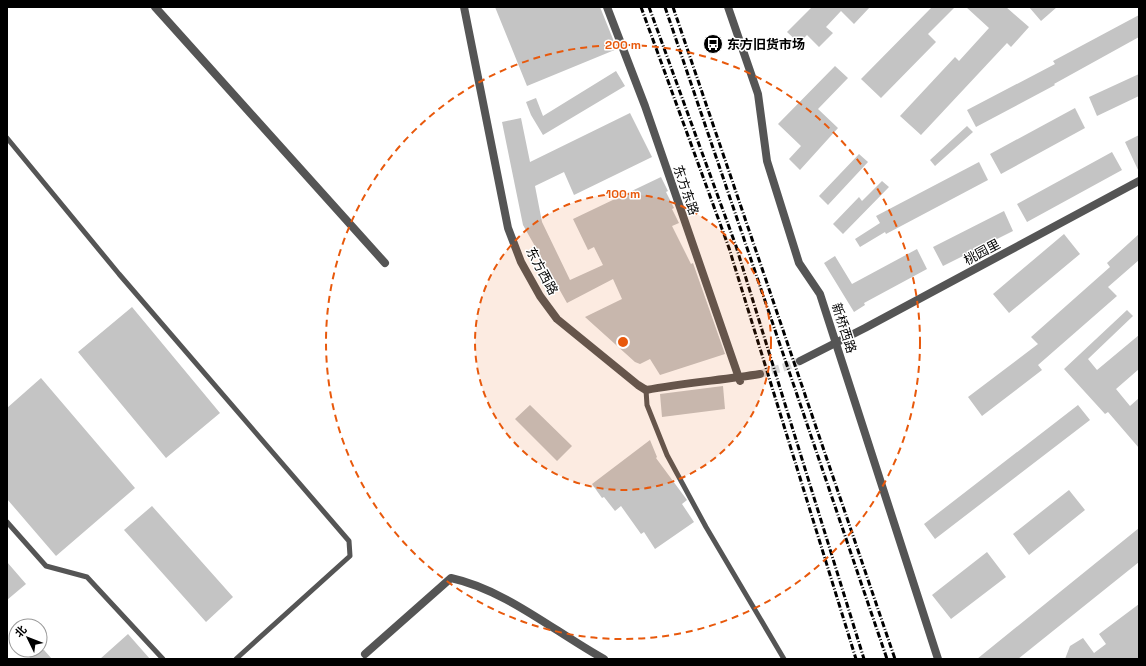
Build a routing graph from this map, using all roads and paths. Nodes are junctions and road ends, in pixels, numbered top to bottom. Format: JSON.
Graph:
{"nodes":[{"id":1,"x":155,"y":7,"type":"edge"},
{"id":2,"x":464,"y":7,"type":"edge"},
{"id":3,"x":607,"y":7,"type":"edge"},
{"id":4,"x":728,"y":7,"type":"edge"},
{"id":5,"x":7,"y":138,"type":"edge"},
{"id":6,"x":1139,"y":181,"type":"edge"},
{"id":7,"x":385,"y":263,"type":"dead end"},
{"id":8,"x":836,"y":344,"type":"junction"},
{"id":9,"x":800,"y":361,"type":"tunnel mouth"},
{"id":10,"x":760,"y":374,"type":"tunnel mouth"},
{"id":11,"x":739,"y":379,"type":"junction"},
{"id":12,"x":646,"y":390,"type":"junction"},
{"id":13,"x":7,"y":522,"type":"edge"},
{"id":14,"x":365,"y":654,"type":"dead end"},
{"id":15,"x":164,"y":659,"type":"edge"},
{"id":16,"x":236,"y":659,"type":"edge"},
{"id":17,"x":604,"y":659,"type":"edge"},
{"id":18,"x":784,"y":659,"type":"edge"},
{"id":19,"x":938,"y":659,"type":"edge"}],
"edges":[{"from":1,"to":7,"type":"street"},
{"from":2,"to":12,"type":"street","name":"东方西路"},
{"from":3,"to":11,"type":"street","name":"东方东路"},
{"from":4,"to":8,"type":"street","name":"新桥西路"},
{"from":5,"to":16,"type":"lane"},
{"from":6,"to":8,"type":"street","name":"桃园里"},
{"from":8,"to":9,"type":"street"},
{"from":8,"to":19,"type":"street","name":"新桥西路"},
{"from":10,"to":11,"type":"street"},
{"from":11,"to":12,"type":"street"},
{"from":12,"to":18,"type":"lane"},
{"from":13,"to":15,"type":"lane"},
{"from":14,"to":17,"type":"street"}]}
